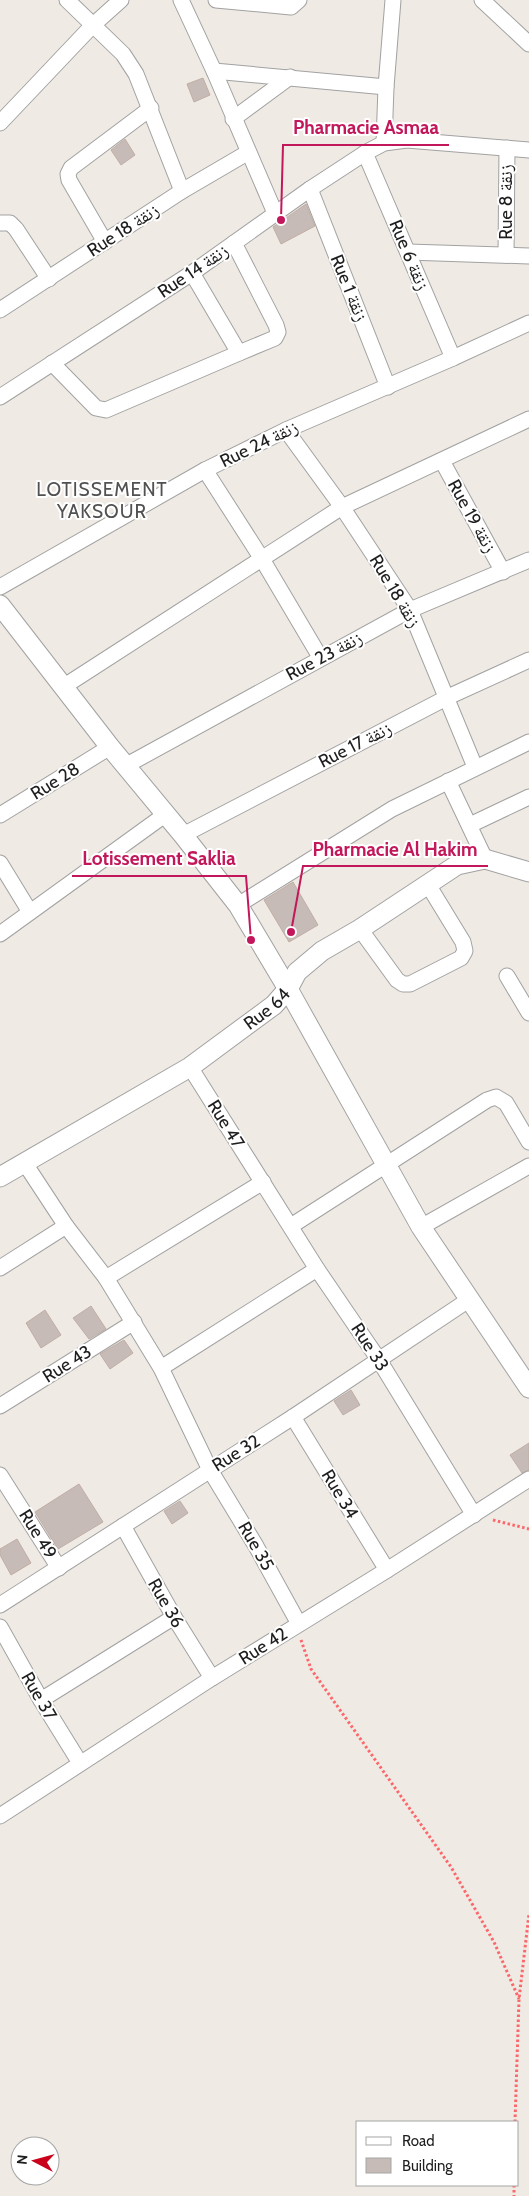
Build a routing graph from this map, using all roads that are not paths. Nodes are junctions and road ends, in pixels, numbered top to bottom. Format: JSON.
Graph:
{"nodes":[{"id":1,"x":66,"y":0,"type":"edge"},
{"id":2,"x":121,"y":0,"type":"edge"},
{"id":3,"x":180,"y":0,"type":"edge"},
{"id":4,"x":216,"y":0,"type":"edge"},
{"id":5,"x":299,"y":0,"type":"edge"},
{"id":6,"x":393,"y":0,"type":"edge"},
{"id":7,"x":482,"y":0,"type":"edge"},
{"id":8,"x":92,"y":26,"type":"junction"},
{"id":9,"x":529,"y":44,"type":"edge"},
{"id":10,"x":214,"y":71,"type":"junction"},
{"id":11,"x":290,"y":77,"type":"junction"},
{"id":12,"x":386,"y":87,"type":"junction"},
{"id":13,"x":151,"y":108,"type":"junction"},
{"id":14,"x":233,"y":119,"type":"junction"},
{"id":15,"x":0,"y":124,"type":"edge"},
{"id":16,"x":384,"y":143,"type":"junction"},
{"id":17,"x":506,"y":148,"type":"junction"},
{"id":18,"x":529,"y":150,"type":"edge"},
{"id":19,"x":364,"y":152,"type":"junction"},
{"id":20,"x":247,"y":153,"type":"junction"},
{"id":21,"x":310,"y":189,"type":"junction"},
{"id":22,"x":182,"y":191,"type":"junction"},
{"id":23,"x":274,"y":213,"type":"junction"},
{"id":24,"x":0,"y":223,"type":"edge"},
{"id":25,"x":105,"y":242,"type":"junction"},
{"id":26,"x":234,"y":243,"type":"junction"},
{"id":27,"x":408,"y":252,"type":"junction"},
{"id":28,"x":506,"y":256,"type":"junction"},
{"id":29,"x":529,"y":256,"type":"edge"},
{"id":30,"x":192,"y":273,"type":"junction"},
{"id":31,"x":49,"y":279,"type":"junction"},
{"id":32,"x":0,"y":310,"type":"edge"},
{"id":33,"x":529,"y":323,"type":"edge"},
{"id":34,"x":239,"y":353,"type":"junction"},
{"id":35,"x":453,"y":358,"type":"junction"},
{"id":36,"x":52,"y":363,"type":"junction"},
{"id":37,"x":388,"y":387,"type":"junction"},
{"id":38,"x":1,"y":394,"type":"edge"},
{"id":39,"x":529,"y":420,"type":"edge"},
{"id":40,"x":286,"y":430,"type":"junction"},
{"id":41,"x":442,"y":461,"type":"junction"},
{"id":42,"x":205,"y":470,"type":"junction"},
{"id":43,"x":342,"y":507,"type":"junction"},
{"id":44,"x":262,"y":559,"type":"junction"},
{"id":45,"x":529,"y":560,"type":"edge"},
{"id":46,"x":503,"y":572,"type":"junction"},
{"id":47,"x":0,"y":587,"type":"edge"},
{"id":48,"x":0,"y":604,"type":"edge"},
{"id":49,"x":410,"y":610,"type":"junction"},
{"id":50,"x":320,"y":657,"type":"junction"},
{"id":51,"x":529,"y":660,"type":"edge"},
{"id":52,"x":63,"y":687,"type":"junction"},
{"id":53,"x":448,"y":697,"type":"junction"},
{"id":54,"x":529,"y":742,"type":"edge"},
{"id":55,"x":110,"y":747,"type":"junction"},
{"id":56,"x":125,"y":766,"type":"junction"},
{"id":57,"x":475,"y":767,"type":"junction"},
{"id":58,"x":448,"y":781,"type":"junction"},
{"id":59,"x":529,"y":797,"type":"edge"},
{"id":60,"x":166,"y":814,"type":"junction"},
{"id":61,"x":0,"y":815,"type":"edge"},
{"id":62,"x":470,"y":825,"type":"junction"},
{"id":63,"x":183,"y":835,"type":"junction"},
{"id":64,"x":485,"y":859,"type":"junction"},
{"id":65,"x":0,"y":863,"type":"edge"},
{"id":66,"x":529,"y":872,"type":"edge"},
{"id":67,"x":427,"y":883,"type":"junction"},
{"id":68,"x":238,"y":905,"type":"junction"},
{"id":69,"x":30,"y":912,"type":"junction"},
{"id":70,"x":360,"y":929,"type":"junction"},
{"id":71,"x":0,"y":934,"type":"edge"},
{"id":72,"x":507,"y":976,"type":"dead end"},
{"id":73,"x":288,"y":989,"type":"junction"},
{"id":74,"x":529,"y":1013,"type":"edge"},
{"id":75,"x":190,"y":1067,"type":"junction"},
{"id":76,"x":529,"y":1142,"type":"edge"},
{"id":77,"x":24,"y":1162,"type":"junction"},
{"id":78,"x":388,"y":1165,"type":"junction"},
{"id":79,"x":529,"y":1166,"type":"edge"},
{"id":80,"x":0,"y":1177,"type":"edge"},
{"id":81,"x":263,"y":1182,"type":"junction"},
{"id":82,"x":66,"y":1226,"type":"junction"},
{"id":83,"x":291,"y":1226,"type":"junction"},
{"id":84,"x":421,"y":1227,"type":"junction"},
{"id":85,"x":0,"y":1268,"type":"edge"},
{"id":86,"x":317,"y":1268,"type":"junction"},
{"id":87,"x":106,"y":1278,"type":"junction"},
{"id":88,"x":470,"y":1299,"type":"junction"},
{"id":89,"x":134,"y":1322,"type":"junction"},
{"id":90,"x":379,"y":1360,"type":"junction"},
{"id":91,"x":162,"y":1368,"type":"junction"},
{"id":92,"x":529,"y":1388,"type":"edge"},
{"id":93,"x":0,"y":1406,"type":"edge"},
{"id":94,"x":293,"y":1417,"type":"junction"},
{"id":95,"x":210,"y":1470,"type":"junction"},
{"id":96,"x":0,"y":1475,"type":"edge"},
{"id":97,"x":529,"y":1479,"type":"edge"},
{"id":98,"x":474,"y":1515,"type":"junction"},
{"id":99,"x":123,"y":1526,"type":"junction"},
{"id":100,"x":59,"y":1568,"type":"junction"},
{"id":101,"x":387,"y":1570,"type":"junction"},
{"id":102,"x":0,"y":1605,"type":"edge"},
{"id":103,"x":174,"y":1617,"type":"junction"},
{"id":104,"x":299,"y":1624,"type":"junction"},
{"id":105,"x":0,"y":1627,"type":"edge"},
{"id":106,"x":212,"y":1678,"type":"junction"},
{"id":107,"x":41,"y":1700,"type":"junction"},
{"id":108,"x":80,"y":1763,"type":"junction"},
{"id":109,"x":0,"y":1816,"type":"edge"}],
"edges":[{"from":1,"to":8,"type":"street"},
{"from":2,"to":8,"type":"street"},
{"from":3,"to":10,"type":"street"},
{"from":4,"to":5,"type":"street"},
{"from":6,"to":12,"type":"street"},
{"from":7,"to":9,"type":"street"},
{"from":8,"to":13,"type":"street"},
{"from":8,"to":15,"type":"street"},
{"from":10,"to":11,"type":"street"},
{"from":10,"to":14,"type":"street"},
{"from":11,"to":12,"type":"street"},
{"from":11,"to":14,"type":"street"},
{"from":12,"to":16,"type":"street"},
{"from":13,"to":22,"type":"street"},
{"from":13,"to":25,"type":"street"},
{"from":14,"to":20,"type":"street"},
{"from":16,"to":17,"type":"street","name":"Rue 14 زنقة"},
{"from":16,"to":19,"type":"street","name":"Rue 14 زنقة"},
{"from":17,"to":18,"type":"street","name":"Rue 14 زنقة"},
{"from":17,"to":28,"type":"street","name":"Rue 8 زنقة"},
{"from":19,"to":21,"type":"street","name":"Rue 14 زنقة"},
{"from":19,"to":27,"type":"street","name":"Rue 6 زنقة"},
{"from":20,"to":22,"type":"street","name":"Rue 18 زنقة"},
{"from":20,"to":23,"type":"street"},
{"from":21,"to":23,"type":"street","name":"Rue 14 زنقة"},
{"from":21,"to":37,"type":"street","name":"Rue 1 زنقة"},
{"from":22,"to":25,"type":"street","name":"Rue 18 زنقة"},
{"from":23,"to":26,"type":"street","name":"Rue 14 زنقة"},
{"from":24,"to":31,"type":"street"},
{"from":25,"to":31,"type":"street","name":"Rue 18 زنقة"},
{"from":26,"to":30,"type":"street","name":"Rue 14 زنقة"},
{"from":26,"to":34,"type":"street"},
{"from":27,"to":28,"type":"street"},
{"from":27,"to":35,"type":"street","name":"Rue 6 زنقة"},
{"from":28,"to":29,"type":"street"},
{"from":30,"to":34,"type":"street"},
{"from":30,"to":36,"type":"street","name":"Rue 14 زنقة"},
{"from":31,"to":32,"type":"street","name":"Rue 18 زنقة"},
{"from":33,"to":35,"type":"street","name":"Rue 24 زنقة"},
{"from":34,"to":36,"type":"street"},
{"from":35,"to":37,"type":"street","name":"Rue 24 زنقة"},
{"from":36,"to":38,"type":"street","name":"Rue 14 زنقة"},
{"from":37,"to":40,"type":"street","name":"Rue 24 زنقة"},
{"from":39,"to":41,"type":"street"},
{"from":40,"to":42,"type":"street","name":"Rue 24 زنقة"},
{"from":40,"to":43,"type":"street","name":"Rue 18 زنقة"},
{"from":41,"to":43,"type":"street"},
{"from":41,"to":46,"type":"street","name":"Rue 19 زنقة"},
{"from":42,"to":44,"type":"street"},
{"from":42,"to":47,"type":"street","name":"Rue 24 زنقة"},
{"from":43,"to":44,"type":"street"},
{"from":43,"to":49,"type":"street","name":"Rue 18 زنقة"},
{"from":44,"to":50,"type":"street"},
{"from":44,"to":52,"type":"street"},
{"from":45,"to":46,"type":"street","name":"Rue 23 زنقة"},
{"from":46,"to":49,"type":"street","name":"Rue 23 زنقة"},
{"from":48,"to":52,"type":"street"},
{"from":49,"to":50,"type":"street","name":"Rue 23 زنقة"},
{"from":49,"to":53,"type":"street","name":"Rue 18 زنقة"},
{"from":50,"to":56,"type":"street","name":"Rue 23 زنقة"},
{"from":51,"to":53,"type":"street","name":"Rue 17 زنقة"},
{"from":52,"to":55,"type":"street"},
{"from":53,"to":57,"type":"street","name":"Rue 18 زنقة"},
{"from":53,"to":63,"type":"street","name":"Rue 17 زنقة"},
{"from":54,"to":57,"type":"street"},
{"from":55,"to":56,"type":"street"},
{"from":55,"to":61,"type":"street","name":"Rue 28"},
{"from":56,"to":60,"type":"street"},
{"from":57,"to":58,"type":"street"},
{"from":58,"to":62,"type":"street"},
{"from":58,"to":68,"type":"street"},
{"from":59,"to":62,"type":"street"},
{"from":60,"to":63,"type":"street"},
{"from":60,"to":69,"type":"street"},
{"from":62,"to":64,"type":"street"},
{"from":63,"to":68,"type":"street"},
{"from":64,"to":66,"type":"street","name":"Rue 64"},
{"from":64,"to":67,"type":"street","name":"Rue 64"},
{"from":65,"to":69,"type":"street"},
{"from":67,"to":70,"type":"street","name":"Rue 64"},
{"from":67,"to":70,"type":"street"},
{"from":68,"to":73,"type":"street"},
{"from":69,"to":71,"type":"street"},
{"from":70,"to":73,"type":"street","name":"Rue 64"},
{"from":72,"to":74,"type":"street"},
{"from":73,"to":75,"type":"street","name":"Rue 64"},
{"from":73,"to":78,"type":"street"},
{"from":75,"to":77,"type":"street","name":"Rue 64"},
{"from":75,"to":81,"type":"street","name":"Rue 47"},
{"from":76,"to":78,"type":"street"},
{"from":77,"to":80,"type":"street","name":"Rue 64"},
{"from":77,"to":82,"type":"street","name":"Rue 35"},
{"from":78,"to":83,"type":"street"},
{"from":78,"to":84,"type":"street"},
{"from":79,"to":84,"type":"street"},
{"from":81,"to":83,"type":"street","name":"Rue 33"},
{"from":81,"to":87,"type":"street"},
{"from":82,"to":85,"type":"street"},
{"from":82,"to":87,"type":"street","name":"Rue 35"},
{"from":83,"to":86,"type":"street","name":"Rue 33"},
{"from":84,"to":88,"type":"street"},
{"from":86,"to":90,"type":"street","name":"Rue 33"},
{"from":86,"to":91,"type":"street"},
{"from":87,"to":89,"type":"street","name":"Rue 35"},
{"from":88,"to":90,"type":"street","name":"Rue 32"},
{"from":88,"to":92,"type":"street"},
{"from":89,"to":91,"type":"street","name":"Rue 35"},
{"from":89,"to":93,"type":"street","name":"Rue 43"},
{"from":90,"to":94,"type":"street","name":"Rue 32"},
{"from":90,"to":98,"type":"street","name":"Rue 33"},
{"from":91,"to":95,"type":"street","name":"Rue 35"},
{"from":94,"to":95,"type":"street","name":"Rue 32"},
{"from":94,"to":101,"type":"street","name":"Rue 34"},
{"from":95,"to":99,"type":"street","name":"Rue 32"},
{"from":95,"to":104,"type":"street","name":"Rue 35"},
{"from":96,"to":100,"type":"street","name":"Rue 49"},
{"from":97,"to":98,"type":"street","name":"Rue 42"},
{"from":98,"to":101,"type":"street","name":"Rue 42"},
{"from":99,"to":100,"type":"street","name":"Rue 32"},
{"from":99,"to":103,"type":"street","name":"Rue 36"},
{"from":100,"to":102,"type":"street","name":"Rue 32"},
{"from":101,"to":104,"type":"street","name":"Rue 42"},
{"from":103,"to":106,"type":"street","name":"Rue 36"},
{"from":103,"to":107,"type":"street"},
{"from":104,"to":106,"type":"street","name":"Rue 42"},
{"from":105,"to":107,"type":"street","name":"Rue 37"},
{"from":106,"to":108,"type":"street","name":"Rue 42"},
{"from":107,"to":108,"type":"street","name":"Rue 37"},
{"from":108,"to":109,"type":"street","name":"Rue 42"}]}
